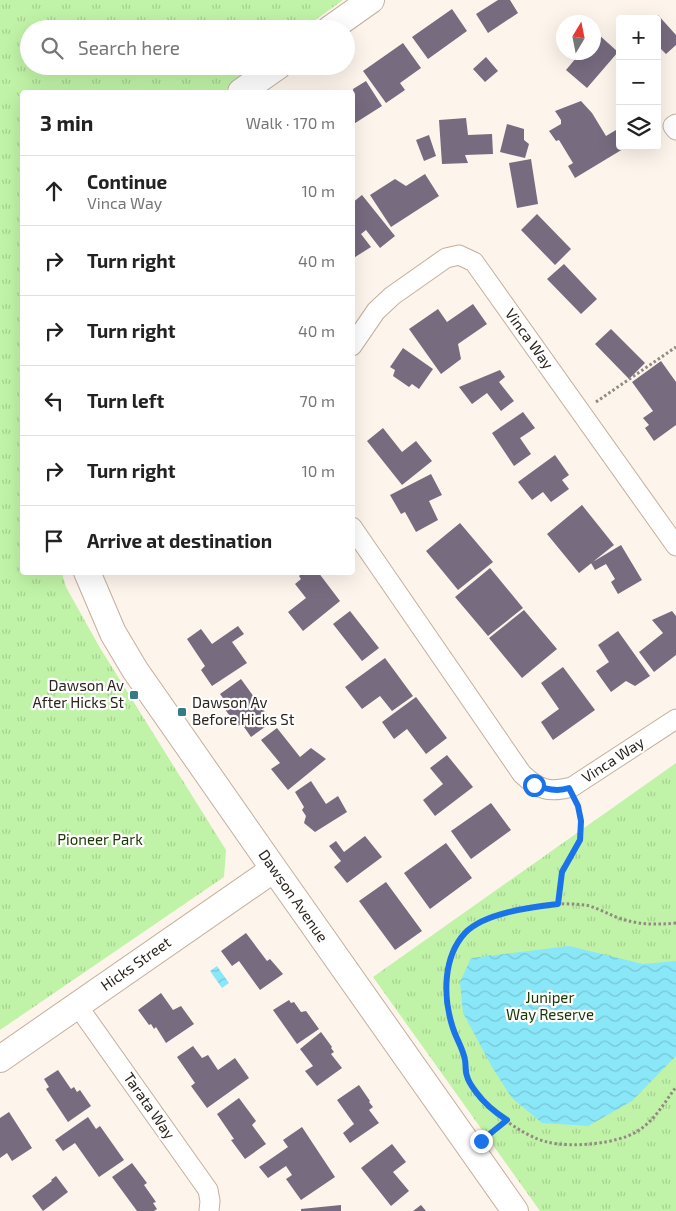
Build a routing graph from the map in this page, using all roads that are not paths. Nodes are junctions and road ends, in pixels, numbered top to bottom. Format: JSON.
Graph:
{"nodes":[{"id":1,"x":371,"y":0,"type":"edge"},
{"id":2,"x":343,"y":20,"type":"edge"},
{"id":3,"x":265,"y":75,"type":"edge"},
{"id":4,"x":244,"y":90,"type":"edge"},
{"id":5,"x":676,"y":124,"type":"edge"},
{"id":6,"x":676,"y":130,"type":"edge"},
{"id":7,"x":355,"y":342,"type":"edge"},
{"id":8,"x":355,"y":531,"type":"edge"},
{"id":9,"x":676,"y":546,"type":"edge"},
{"id":10,"x":88,"y":575,"type":"edge"},
{"id":11,"x":676,"y":719,"type":"edge"},
{"id":12,"x":274,"y":869,"type":"junction"},
{"id":13,"x":78,"y":1005,"type":"junction"},
{"id":14,"x":0,"y":1059,"type":"edge"},
{"id":15,"x":209,"y":1211,"type":"edge"},
{"id":16,"x":515,"y":1211,"type":"edge"}],
"edges":[{"from":1,"to":2,"type":"main road"},
{"from":3,"to":4,"type":"main road"},
{"from":5,"to":6,"type":"street"},
{"from":7,"to":9,"type":"street","name":"Vinca Way"},
{"from":8,"to":11,"type":"street","name":"Vinca Way"},
{"from":10,"to":12,"type":"main road","name":"Dawson Avenue"},
{"from":12,"to":13,"type":"main road","name":"Hicks Street"},
{"from":12,"to":16,"type":"main road","name":"Dawson Avenue"},
{"from":13,"to":14,"type":"main road","name":"Hicks Street"},
{"from":13,"to":15,"type":"street","name":"Tarata Way"}]}
